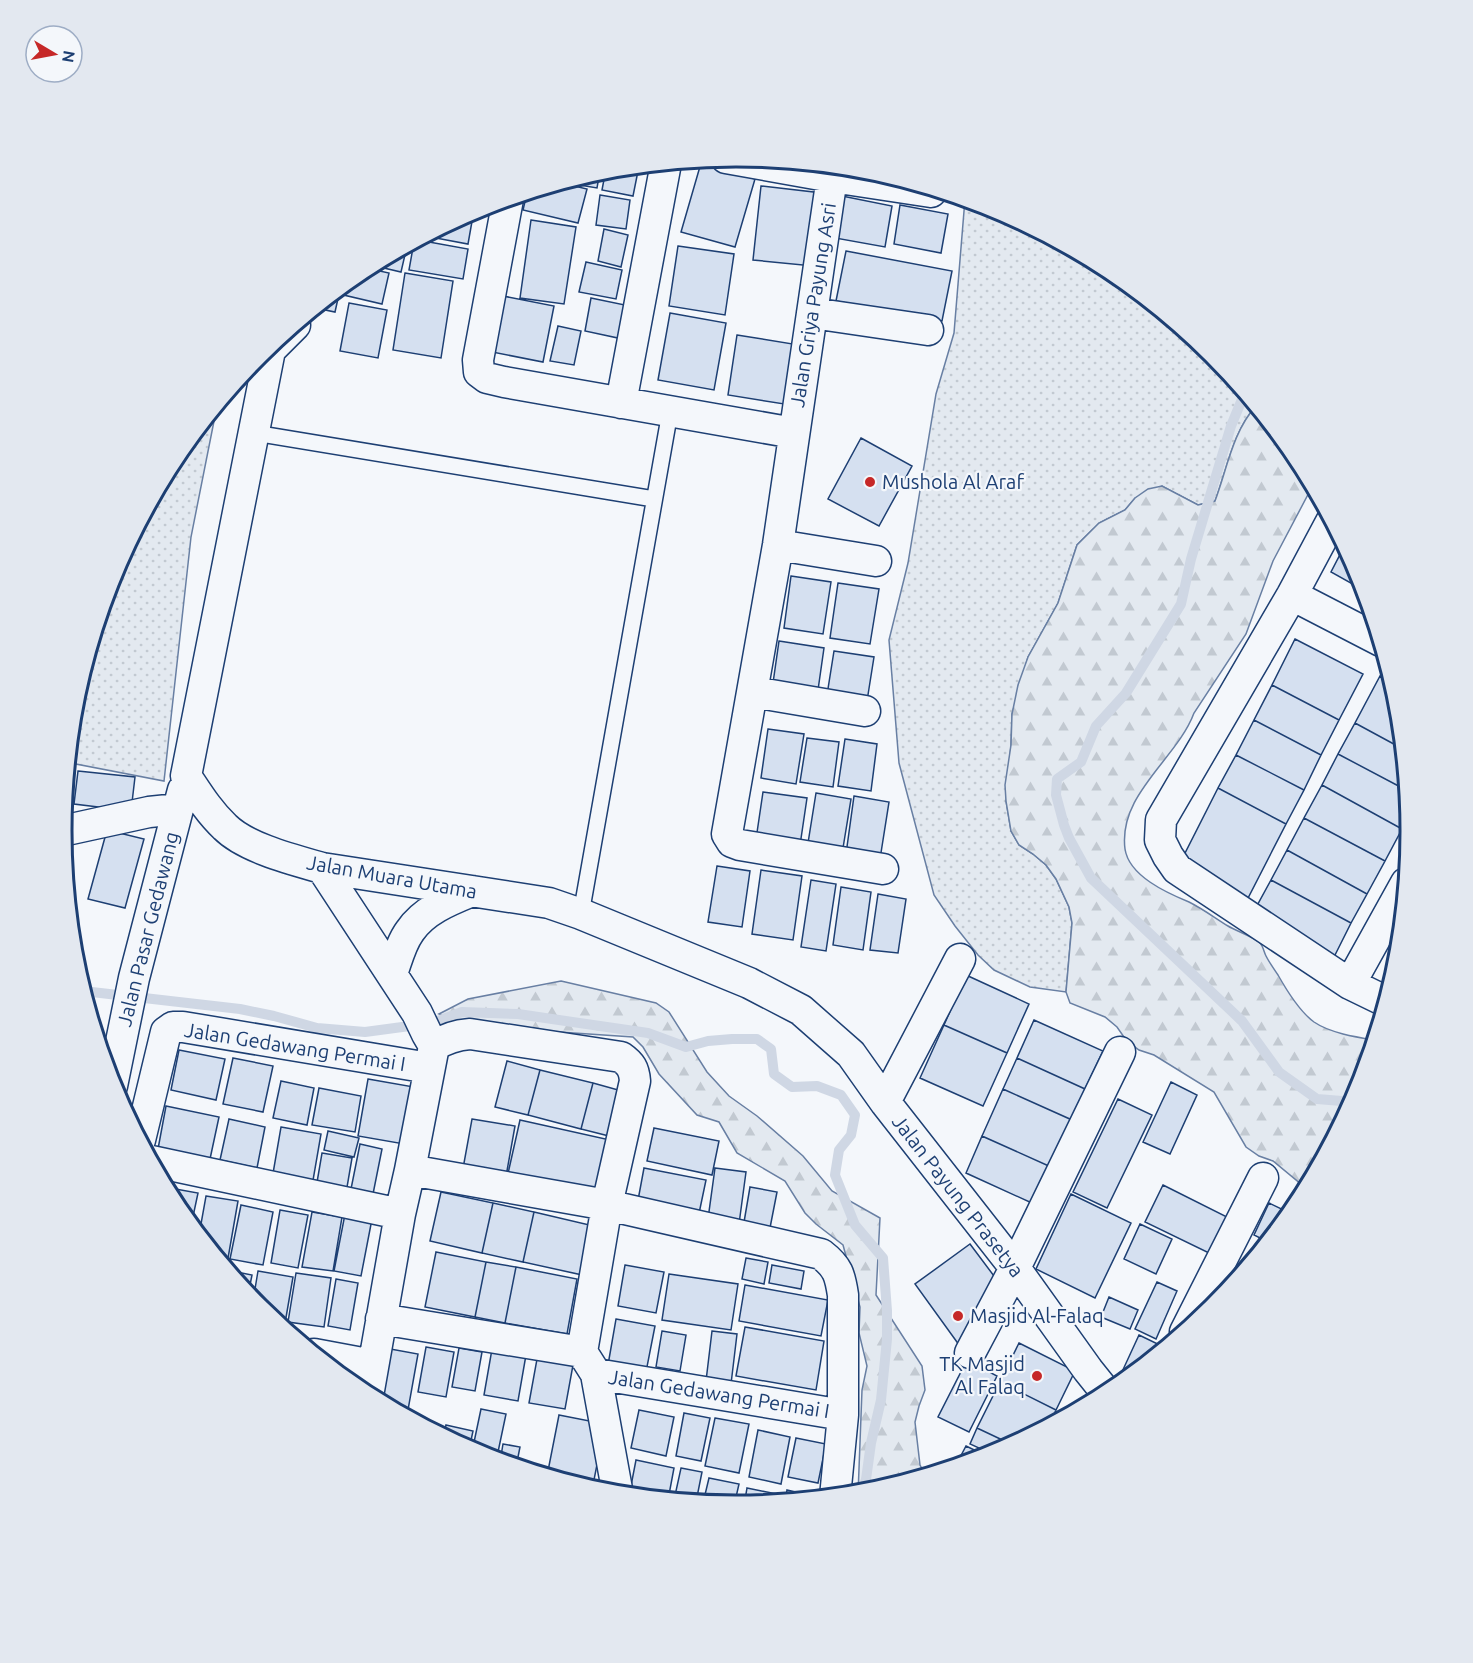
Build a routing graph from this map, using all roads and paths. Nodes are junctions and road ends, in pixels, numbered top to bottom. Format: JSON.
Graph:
{"nodes":[{"id":1,"x":785,"y":169,"type":"edge"},
{"id":2,"x":664,"y":171,"type":"edge"},
{"id":3,"x":832,"y":177,"type":"junction"},
{"id":4,"x":891,"y":186,"type":"edge"},
{"id":5,"x":506,"y":209,"type":"edge"},
{"id":6,"x":812,"y":313,"type":"junction"},
{"id":7,"x":928,"y":330,"type":"dead end"},
{"id":8,"x":264,"y":365,"type":"edge"},
{"id":9,"x":621,"y":403,"type":"junction"},
{"id":10,"x":670,"y":412,"type":"junction"},
{"id":11,"x":254,"y":433,"type":"junction"},
{"id":12,"x":794,"y":433,"type":"junction"},
{"id":13,"x":654,"y":500,"type":"junction"},
{"id":14,"x":1327,"y":529,"type":"edge"},
{"id":15,"x":778,"y":545,"type":"junction"},
{"id":16,"x":876,"y":561,"type":"dead end"},
{"id":17,"x":1292,"y":595,"type":"junction"},
{"id":18,"x":1371,"y":636,"type":"edge"},
{"id":19,"x":753,"y":692,"type":"junction"},
{"id":20,"x":865,"y":711,"type":"dead end"},
{"id":21,"x":186,"y":776,"type":"junction"},
{"id":22,"x":178,"y":808,"type":"junction"},
{"id":23,"x":72,"y":829,"type":"edge"},
{"id":24,"x":322,"y":868,"type":"junction"},
{"id":25,"x":883,"y":869,"type":"dead end"},
{"id":26,"x":472,"y":891,"type":"junction"},
{"id":27,"x":1397,"y":899,"type":"edge"},
{"id":28,"x":581,"y":914,"type":"junction"},
{"id":29,"x":960,"y":959,"type":"dead end"},
{"id":30,"x":392,"y":974,"type":"junction"},
{"id":31,"x":1350,"y":984,"type":"junction"},
{"id":32,"x":1379,"y":998,"type":"edge"},
{"id":33,"x":427,"y":1040,"type":"junction"},
{"id":34,"x":1120,"y":1052,"type":"dead end"},
{"id":35,"x":851,"y":1054,"type":"joint"},
{"id":36,"x":116,"y":1068,"type":"edge"},
{"id":37,"x":885,"y":1102,"type":"junction"},
{"id":38,"x":143,"y":1128,"type":"edge"},
{"id":39,"x":160,"y":1163,"type":"edge"},
{"id":40,"x":410,"y":1170,"type":"junction"},
{"id":41,"x":1263,"y":1178,"type":"dead end"},
{"id":42,"x":607,"y":1205,"type":"junction"},
{"id":43,"x":400,"y":1214,"type":"junction"},
{"id":44,"x":1015,"y":1268,"type":"junction"},
{"id":45,"x":1196,"y":1311,"type":"edge"},
{"id":46,"x":381,"y":1319,"type":"junction"},
{"id":47,"x":970,"y":1353,"type":"dead end"},
{"id":48,"x":329,"y":1357,"type":"edge"},
{"id":49,"x":589,"y":1363,"type":"junction"},
{"id":50,"x":373,"y":1365,"type":"junction"},
{"id":51,"x":370,"y":1386,"type":"edge"},
{"id":52,"x":1101,"y":1387,"type":"edge"},
{"id":53,"x":843,"y":1414,"type":"junction"},
{"id":54,"x":616,"y":1484,"type":"edge"},
{"id":55,"x":836,"y":1488,"type":"edge"}],
"edges":[{"from":1,"to":3,"type":"street","name":"Jalan Griya Payung Asri"},
{"from":2,"to":9,"type":"street"},
{"from":3,"to":4,"type":"street","name":"Jalan Griya Payung Asri"},
{"from":3,"to":6,"type":"street","name":"Jalan Griya Payung Asri"},
{"from":5,"to":9,"type":"street","name":"Jalan Griya Payung Asri"},
{"from":6,"to":7,"type":"street"},
{"from":6,"to":12,"type":"street","name":"Jalan Griya Payung Asri"},
{"from":8,"to":11,"type":"street"},
{"from":9,"to":10,"type":"street","name":"Jalan Griya Payung Asri"},
{"from":10,"to":12,"type":"street","name":"Jalan Griya Payung Asri"},
{"from":10,"to":13,"type":"lane"},
{"from":11,"to":13,"type":"lane"},
{"from":11,"to":21,"type":"street"},
{"from":12,"to":15,"type":"street","name":"Jalan Griya Payung Asri"},
{"from":13,"to":28,"type":"lane"},
{"from":14,"to":17,"type":"street"},
{"from":15,"to":16,"type":"street"},
{"from":15,"to":19,"type":"street","name":"Jalan Griya Payung Asri"},
{"from":17,"to":18,"type":"street"},
{"from":17,"to":31,"type":"street"},
{"from":19,"to":20,"type":"street"},
{"from":19,"to":25,"type":"street","name":"Jalan Griya Payung Asri"},
{"from":21,"to":22,"type":"street","name":"Jalan Pasar Gedawang"},
{"from":21,"to":24,"type":"street","name":"Jalan Muara Utama"},
{"from":22,"to":23,"type":"street"},
{"from":22,"to":36,"type":"street","name":"Jalan Pasar Gedawang"},
{"from":24,"to":26,"type":"street","name":"Jalan Muara Utama"},
{"from":24,"to":30,"type":"street"},
{"from":26,"to":28,"type":"street","name":"Jalan Muara Utama"},
{"from":26,"to":30,"type":"street"},
{"from":27,"to":31,"type":"street"},
{"from":28,"to":35,"type":"street","name":"Jalan Muara Utama"},
{"from":29,"to":37,"type":"street"},
{"from":30,"to":33,"type":"street"},
{"from":31,"to":32,"type":"street"},
{"from":33,"to":38,"type":"street","name":"Jalan Gedawang Permai I"},
{"from":33,"to":40,"type":"street","name":"Jalan Gedawang Permai I"},
{"from":33,"to":42,"type":"street","name":"Jalan Gedawang Permai I"},
{"from":34,"to":44,"type":"street"},
{"from":35,"to":37,"type":"street","name":"Jalan Payung Prasetya"},
{"from":37,"to":44,"type":"street","name":"Jalan Payung Prasetya"},
{"from":39,"to":43,"type":"street"},
{"from":40,"to":42,"type":"street","name":"Jalan Gedawang Permai I"},
{"from":40,"to":43,"type":"street","name":"Jalan Gedawang Permai I"},
{"from":41,"to":45,"type":"street"},
{"from":42,"to":49,"type":"street","name":"Jalan Gedawang Permai I"},
{"from":42,"to":53,"type":"street","name":"Jalan Gedawang Permai I"},
{"from":43,"to":46,"type":"street","name":"Jalan Gedawang Permai I"},
{"from":44,"to":47,"type":"street"},
{"from":44,"to":52,"type":"street","name":"Jalan Payung Prasetya"},
{"from":46,"to":49,"type":"street","name":"Jalan Gedawang Permai I"},
{"from":46,"to":50,"type":"street","name":"Jalan Gedawang Permai I"},
{"from":48,"to":50,"type":"street"},
{"from":49,"to":53,"type":"street","name":"Jalan Gedawang Permai I"},
{"from":49,"to":54,"type":"street","name":"Jalan Gedawang Permai I"},
{"from":50,"to":51,"type":"street","name":"Jalan Gedawang Permai I"},
{"from":53,"to":55,"type":"street","name":"Jalan Gedawang Permai I"}]}
